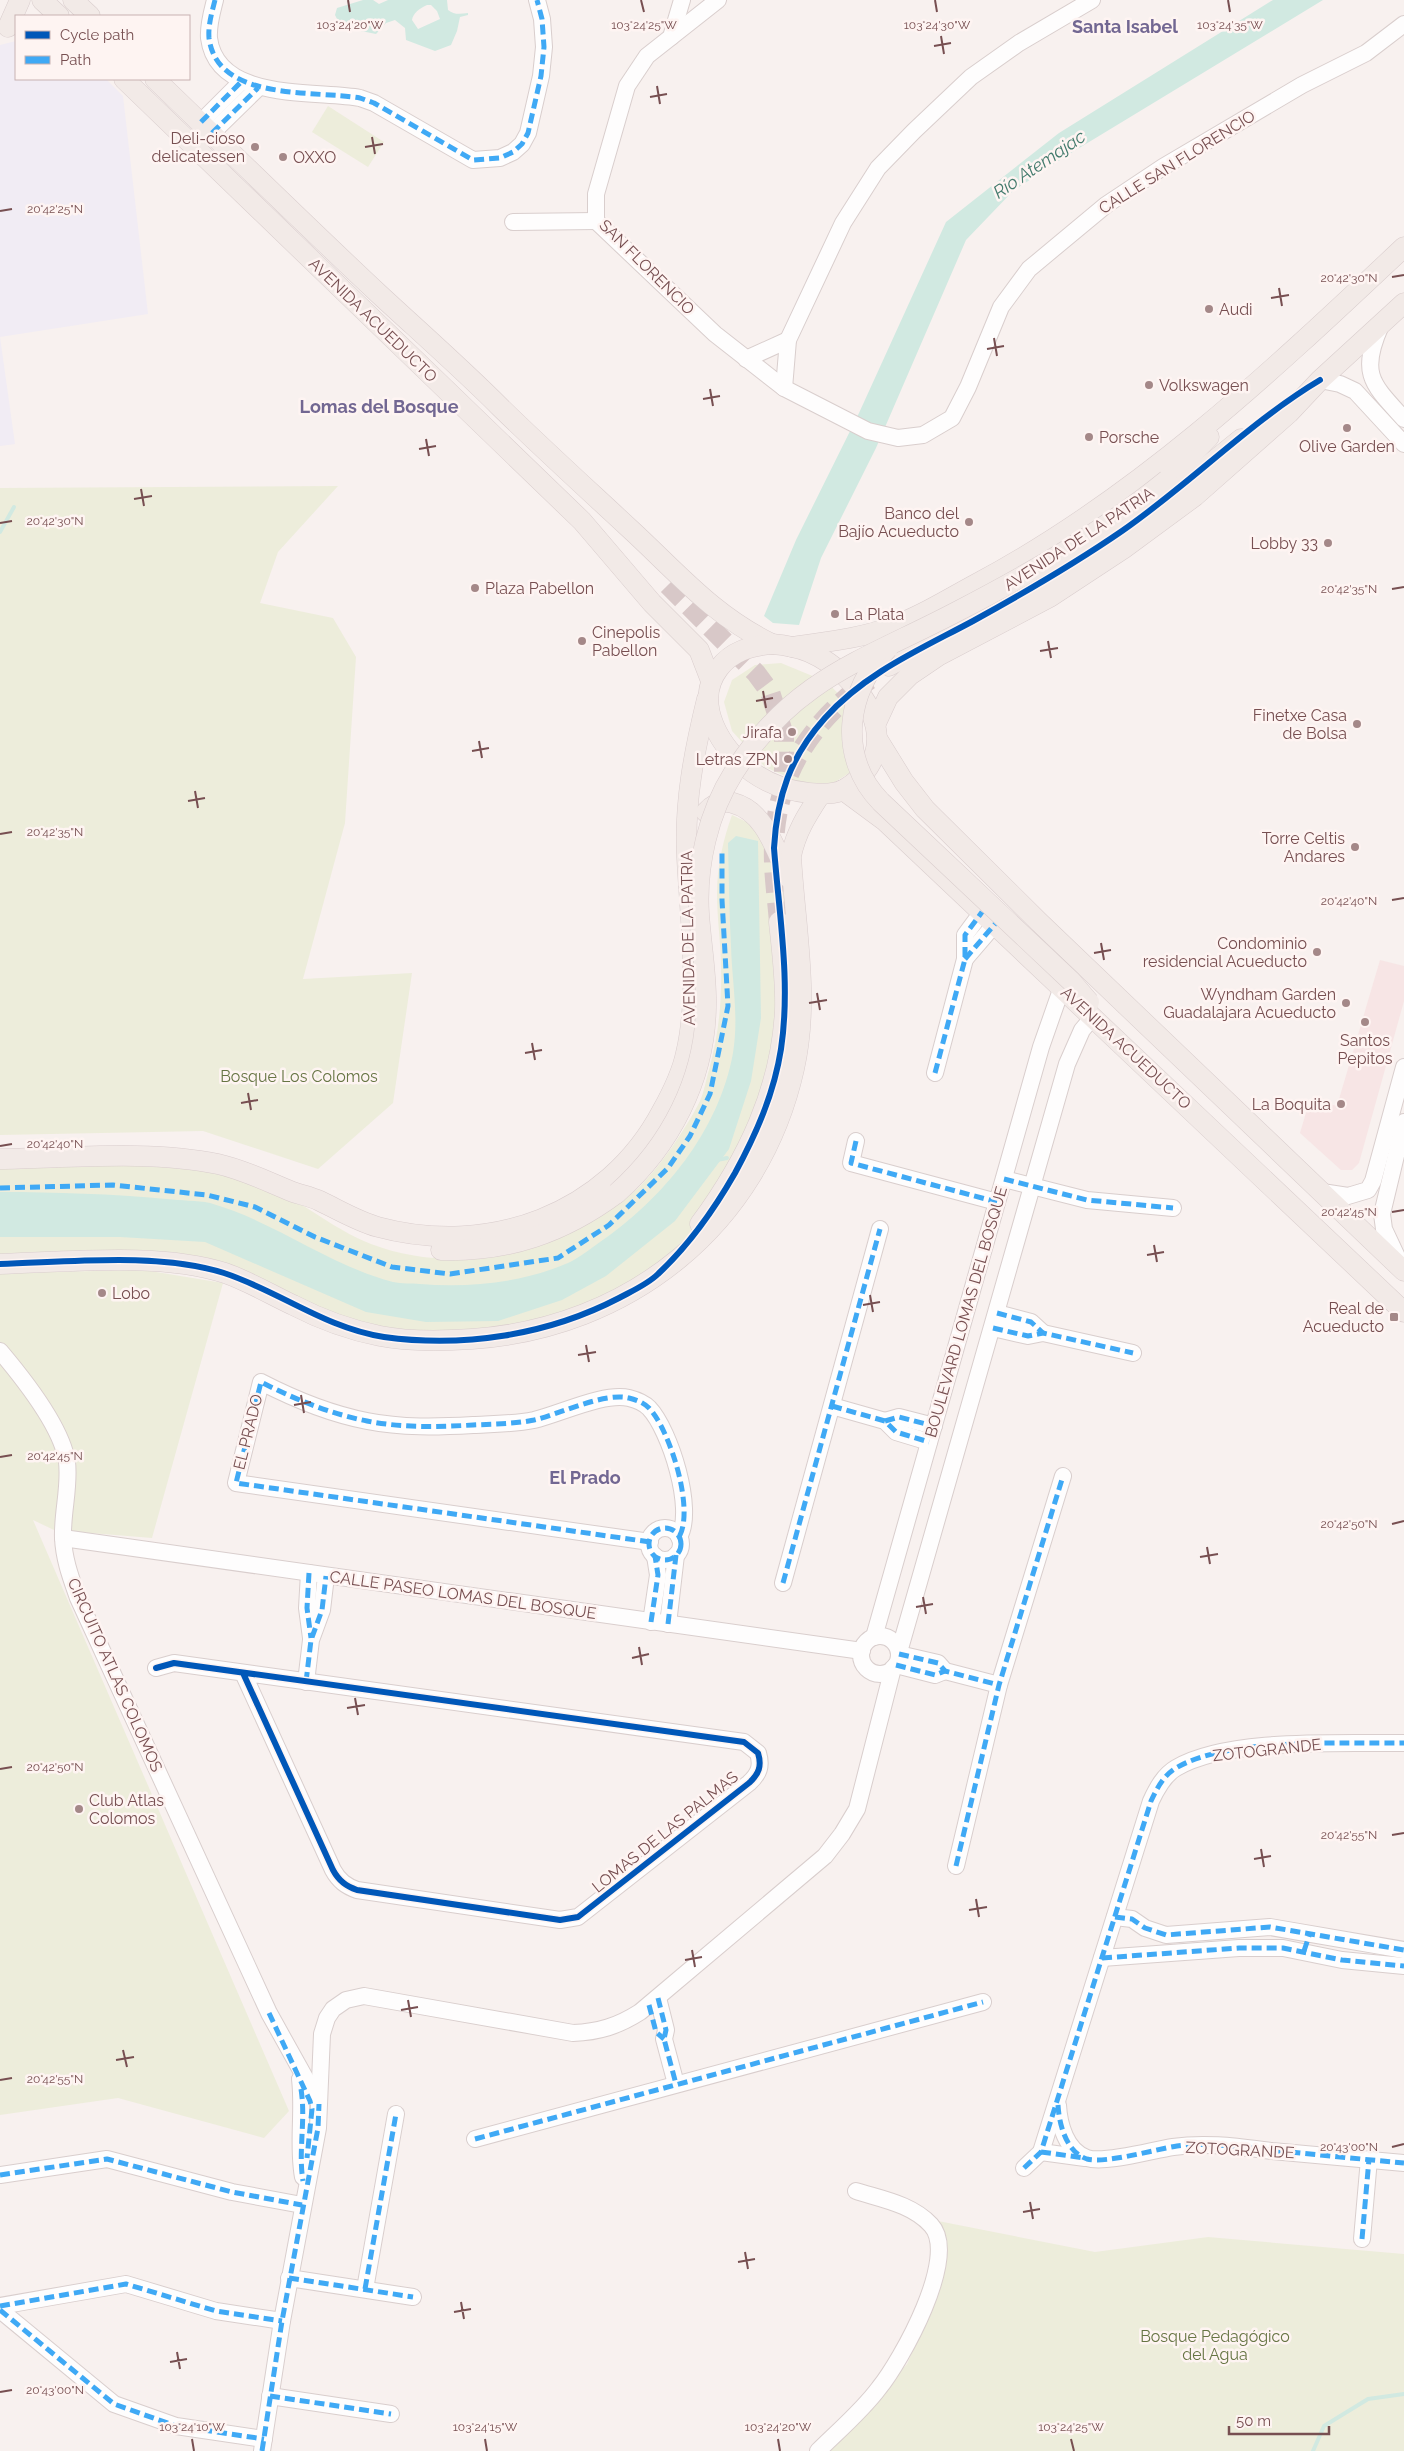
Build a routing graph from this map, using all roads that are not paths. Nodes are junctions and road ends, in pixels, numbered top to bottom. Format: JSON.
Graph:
{"nodes":[{"id":1,"x":20,"y":0,"type":"edge"},
{"id":2,"x":73,"y":0,"type":"edge"},
{"id":3,"x":215,"y":0,"type":"edge"},
{"id":4,"x":537,"y":0,"type":"edge"},
{"id":5,"x":682,"y":0,"type":"edge"},
{"id":6,"x":718,"y":0,"type":"edge"},
{"id":7,"x":1092,"y":0,"type":"edge"},
{"id":8,"x":89,"y":15,"type":"edge"},
{"id":9,"x":1404,"y":24,"type":"edge"},
{"id":10,"x":8,"y":28,"type":"edge"},
{"id":11,"x":671,"y":37,"type":"junction"},
{"id":12,"x":125,"y":80,"type":"edge"},
{"id":13,"x":156,"y":80,"type":"edge"},
{"id":14,"x":242,"y":81,"type":"junction"},
{"id":15,"x":258,"y":88,"type":"junction"},
{"id":16,"x":206,"y":128,"type":"junction"},
{"id":17,"x":596,"y":221,"type":"junction"},
{"id":18,"x":513,"y":222,"type":"dead end"},
{"id":19,"x":1404,"y":247,"type":"edge"},
{"id":20,"x":1404,"y":303,"type":"edge"},
{"id":21,"x":401,"y":314,"type":"junction"},
{"id":22,"x":1382,"y":323,"type":"junction"},
{"id":23,"x":788,"y":340,"type":"junction"},
{"id":24,"x":746,"y":359,"type":"junction"},
{"id":25,"x":1320,"y":380,"type":"junction"},
{"id":26,"x":784,"y":388,"type":"junction"},
{"id":27,"x":1236,"y":402,"type":"junction"},
{"id":28,"x":1404,"y":419,"type":"edge"},
{"id":29,"x":1404,"y":444,"type":"edge"},
{"id":30,"x":668,"y":585,"type":"tunnel mouth"},
{"id":31,"x":892,"y":635,"type":"junction"},
{"id":32,"x":772,"y":644,"type":"junction"},
{"id":33,"x":792,"y":647,"type":"junction"},
{"id":34,"x":889,"y":666,"type":"dead end"},
{"id":35,"x":910,"y":675,"type":"junction"},
{"id":36,"x":709,"y":690,"type":"junction"},
{"id":37,"x":877,"y":732,"type":"junction"},
{"id":38,"x":843,"y":790,"type":"junction"},
{"id":39,"x":820,"y":794,"type":"junction"},
{"id":40,"x":793,"y":886,"type":"junction"},
{"id":41,"x":690,"y":903,"type":"junction"},
{"id":42,"x":988,"y":918,"type":"junction"},
{"id":43,"x":779,"y":922,"type":"tunnel mouth"},
{"id":44,"x":1062,"y":987,"type":"junction"},
{"id":45,"x":1094,"y":1015,"type":"junction"},
{"id":46,"x":1404,"y":1067,"type":"edge"},
{"id":47,"x":935,"y":1073,"type":"dead end"},
{"id":48,"x":1404,"y":1122,"type":"edge"},
{"id":49,"x":856,"y":1141,"type":"dead end"},
{"id":50,"x":0,"y":1159,"type":"edge"},
{"id":51,"x":1004,"y":1179,"type":"junction"},
{"id":52,"x":1033,"y":1186,"type":"junction"},
{"id":53,"x":295,"y":1192,"type":"junction"},
{"id":54,"x":1322,"y":1192,"type":"junction"},
{"id":55,"x":997,"y":1202,"type":"junction"},
{"id":56,"x":1173,"y":1208,"type":"dead end"},
{"id":57,"x":880,"y":1229,"type":"dead end"},
{"id":58,"x":78,"y":1261,"type":"junction"},
{"id":59,"x":0,"y":1264,"type":"edge"},
{"id":60,"x":1404,"y":1270,"type":"edge"},
{"id":61,"x":0,"y":1271,"type":"edge"},
{"id":62,"x":657,"y":1275,"type":"junction"},
{"id":63,"x":1404,"y":1312,"type":"edge"},
{"id":64,"x":995,"y":1320,"type":"junction"},
{"id":65,"x":0,"y":1350,"type":"edge"},
{"id":66,"x":1133,"y":1353,"type":"dead end"},
{"id":67,"x":832,"y":1406,"type":"junction"},
{"id":68,"x":885,"y":1421,"type":"junction"},
{"id":69,"x":934,"y":1426,"type":"junction"},
{"id":70,"x":929,"y":1442,"type":"junction"},
{"id":71,"x":1062,"y":1476,"type":"dead end"},
{"id":72,"x":679,"y":1537,"type":"junction"},
{"id":73,"x":63,"y":1538,"type":"junction"},
{"id":74,"x":653,"y":1549,"type":"junction"},
{"id":75,"x":676,"y":1555,"type":"junction"},
{"id":76,"x":310,"y":1573,"type":"junction"},
{"id":77,"x":326,"y":1576,"type":"junction"},
{"id":78,"x":783,"y":1583,"type":"dead end"},
{"id":79,"x":660,"y":1623,"type":"junction"},
{"id":80,"x":874,"y":1637,"type":"junction"},
{"id":81,"x":311,"y":1640,"type":"junction"},
{"id":82,"x":862,"y":1651,"type":"junction"},
{"id":83,"x":897,"y":1660,"type":"junction"},
{"id":84,"x":156,"y":1668,"type":"dead end"},
{"id":85,"x":243,"y":1673,"type":"junction"},
{"id":86,"x":306,"y":1682,"type":"junction"},
{"id":87,"x":999,"y":1685,"type":"junction"},
{"id":88,"x":1404,"y":1744,"type":"edge"},
{"id":89,"x":956,"y":1866,"type":"dead end"},
{"id":90,"x":1115,"y":1917,"type":"junction"},
{"id":91,"x":1310,"y":1933,"type":"junction"},
{"id":92,"x":1404,"y":1950,"type":"edge"},
{"id":93,"x":1304,"y":1951,"type":"junction"},
{"id":94,"x":1102,"y":1958,"type":"junction"},
{"id":95,"x":1404,"y":1966,"type":"edge"},
{"id":96,"x":653,"y":2002,"type":"junction"},
{"id":97,"x":983,"y":2002,"type":"dead end"},
{"id":98,"x":269,"y":2013,"type":"junction"},
{"id":99,"x":676,"y":2084,"type":"junction"},
{"id":100,"x":1057,"y":2100,"type":"junction"},
{"id":101,"x":319,"y":2104,"type":"junction"},
{"id":102,"x":396,"y":2114,"type":"dead end"},
{"id":103,"x":475,"y":2138,"type":"dead end"},
{"id":104,"x":1041,"y":2152,"type":"junction"},
{"id":105,"x":1088,"y":2159,"type":"junction"},
{"id":106,"x":1369,"y":2160,"type":"junction"},
{"id":107,"x":1404,"y":2163,"type":"edge"},
{"id":108,"x":1024,"y":2168,"type":"dead end"},
{"id":109,"x":0,"y":2175,"type":"edge"},
{"id":110,"x":856,"y":2191,"type":"dead end"},
{"id":111,"x":302,"y":2205,"type":"junction"},
{"id":112,"x":1362,"y":2239,"type":"dead end"},
{"id":113,"x":289,"y":2278,"type":"junction"},
{"id":114,"x":365,"y":2289,"type":"junction"},
{"id":115,"x":413,"y":2297,"type":"dead end"},
{"id":116,"x":0,"y":2306,"type":"edge"},
{"id":117,"x":0,"y":2310,"type":"edge"},
{"id":118,"x":282,"y":2321,"type":"junction"},
{"id":119,"x":270,"y":2396,"type":"junction"},
{"id":120,"x":392,"y":2414,"type":"dead end"},
{"id":121,"x":263,"y":2445,"type":"edge"},
{"id":122,"x":818,"y":2451,"type":"edge"}],
"edges":[{"from":1,"to":10,"type":"main road"},
{"from":2,"to":8,"type":"main road"},
{"from":3,"to":14,"type":"street"},
{"from":4,"to":15,"type":"street"},
{"from":5,"to":11,"type":"street"},
{"from":6,"to":11,"type":"street","name":"SAN FLORENCIO"},
{"from":7,"to":23,"type":"street"},
{"from":9,"to":26,"type":"street","name":"CALLE SAN FLORENCIO"},
{"from":11,"to":17,"type":"street","name":"SAN FLORENCIO"},
{"from":12,"to":36,"type":"main road","name":"AVENIDA ACUEDUCTO"},
{"from":13,"to":16,"type":"main road","name":"AVENIDA ACUEDUCTO"},
{"from":14,"to":15,"type":"street"},
{"from":14,"to":16,"type":"street"},
{"from":15,"to":16,"type":"street"},
{"from":16,"to":21,"type":"main road","name":"AVENIDA ACUEDUCTO"},
{"from":17,"to":18,"type":"street"},
{"from":17,"to":24,"type":"street","name":"SAN FLORENCIO"},
{"from":19,"to":27,"type":"main road","name":"AVENIDA DE LA PATRIA"},
{"from":20,"to":22,"type":"main road","name":"AVENIDA DE LA PATRIA"},
{"from":21,"to":30,"type":"main road"},
{"from":21,"to":32,"type":"main road","name":"AVENIDA ACUEDUCTO"},
{"from":22,"to":25,"type":"main road","name":"AVENIDA DE LA PATRIA"},
{"from":22,"to":28,"type":"street"},
{"from":23,"to":24,"type":"street"},
{"from":23,"to":26,"type":"street"},
{"from":24,"to":26,"type":"street","name":"SAN FLORENCIO"},
{"from":25,"to":29,"type":"street"},
{"from":25,"to":34,"type":"main road","name":"AVENIDA DE LA PATRIA"},
{"from":25,"to":35,"type":"main road","name":"AVENIDA DE LA PATRIA"},
{"from":27,"to":31,"type":"main road","name":"AVENIDA DE LA PATRIA"},
{"from":27,"to":31,"type":"main road","name":"AVENIDA DE LA PATRIA","bridge":true},
{"from":31,"to":33,"type":"main road","name":"AVENIDA DE LA PATRIA"},
{"from":31,"to":35,"type":"main road"},
{"from":31,"to":45,"type":"main road","bridge":true},
{"from":31,"to":53,"type":"main road","name":"AVENIDA DE LA PATRIA","bridge":true},
{"from":32,"to":33,"type":"main road"},
{"from":32,"to":36,"type":"main road"},
{"from":33,"to":37,"type":"main road"},
{"from":35,"to":37,"type":"main road","name":"AVENIDA DE LA PATRIA"},
{"from":36,"to":39,"type":"main road"},
{"from":36,"to":41,"type":"main road","name":"AVENIDA DE LA PATRIA"},
{"from":37,"to":38,"type":"main road"},
{"from":37,"to":54,"type":"main road","name":"AVENIDA ACUEDUCTO"},
{"from":38,"to":39,"type":"main road"},
{"from":38,"to":42,"type":"main road","name":"AVENIDA ACUEDUCTO"},
{"from":39,"to":40,"type":"main road"},
{"from":40,"to":41,"type":"main road"},
{"from":40,"to":62,"type":"main road"},
{"from":41,"to":53,"type":"main road","name":"AVENIDA DE LA PATRIA"},
{"from":42,"to":44,"type":"main road","name":"AVENIDA ACUEDUCTO"},
{"from":42,"to":47,"type":"street"},
{"from":43,"to":62,"type":"main road"},
{"from":44,"to":45,"type":"main road","name":"AVENIDA ACUEDUCTO"},
{"from":44,"to":51,"type":"street","name":"BOULEVARD LOMAS DEL BOSQUE"},
{"from":45,"to":52,"type":"street","name":"BOULEVARD LOMAS DEL BOSQUE"},
{"from":45,"to":63,"type":"main road","name":"AVENIDA ACUEDUCTO"},
{"from":46,"to":54,"type":"street"},
{"from":48,"to":60,"type":"street"},
{"from":49,"to":55,"type":"street"},
{"from":50,"to":53,"type":"main road","name":"AVENIDA DE LA PATRIA"},
{"from":51,"to":52,"type":"street"},
{"from":51,"to":55,"type":"street","name":"BOULEVARD LOMAS DEL BOSQUE"},
{"from":52,"to":56,"type":"street"},
{"from":52,"to":64,"type":"street","name":"BOULEVARD LOMAS DEL BOSQUE"},
{"from":54,"to":60,"type":"main road","name":"AVENIDA ACUEDUCTO"},
{"from":55,"to":69,"type":"street","name":"BOULEVARD LOMAS DEL BOSQUE"},
{"from":57,"to":67,"type":"street"},
{"from":58,"to":59,"type":"main road"},
{"from":58,"to":61,"type":"street"},
{"from":58,"to":62,"type":"main road"},
{"from":64,"to":66,"type":"street"},
{"from":64,"to":83,"type":"street","name":"BOULEVARD LOMAS DEL BOSQUE"},
{"from":65,"to":73,"type":"street","name":"CIRCUITO ATLAS COLOMOS"},
{"from":67,"to":68,"type":"street"},
{"from":67,"to":78,"type":"street"},
{"from":68,"to":69,"type":"street"},
{"from":68,"to":70,"type":"street"},
{"from":69,"to":70,"type":"street","name":"BOULEVARD LOMAS DEL BOSQUE"},
{"from":70,"to":80,"type":"street","name":"BOULEVARD LOMAS DEL BOSQUE"},
{"from":71,"to":87,"type":"street"},
{"from":72,"to":74,"type":"street"},
{"from":72,"to":74,"type":"street","name":"EL PRADO"},
{"from":72,"to":75,"type":"street"},
{"from":73,"to":76,"type":"street","name":"CALLE PASEO LOMAS DEL BOSQUE"},
{"from":73,"to":98,"type":"street","name":"CIRCUITO ATLAS COLOMOS"},
{"from":74,"to":75,"type":"street"},
{"from":74,"to":79,"type":"street"},
{"from":75,"to":79,"type":"street"},
{"from":76,"to":77,"type":"street","name":"CALLE PASEO LOMAS DEL BOSQUE"},
{"from":76,"to":81,"type":"street"},
{"from":77,"to":79,"type":"street","name":"CALLE PASEO LOMAS DEL BOSQUE"},
{"from":77,"to":81,"type":"street"},
{"from":79,"to":82,"type":"street","name":"CALLE PASEO LOMAS DEL BOSQUE"},
{"from":80,"to":82,"type":"street"},
{"from":80,"to":83,"type":"street"},
{"from":81,"to":86,"type":"street"},
{"from":82,"to":83,"type":"street"},
{"from":83,"to":87,"type":"street"},
{"from":83,"to":96,"type":"street","name":"BOULEVARD LOMAS DEL BOSQUE"},
{"from":84,"to":85,"type":"street","name":"LOMAS DE LAS PALMAS"},
{"from":85,"to":86,"type":"street","name":"LOMAS DE LAS PALMAS"},
{"from":85,"to":86,"type":"street","name":"LOMAS DE LAS PALMAS"},
{"from":87,"to":89,"type":"street"},
{"from":88,"to":90,"type":"street","name":"ZOTOGRANDE"},
{"from":90,"to":91,"type":"street"},
{"from":90,"to":94,"type":"street","name":"ZOTOGRANDE"},
{"from":91,"to":92,"type":"street"},
{"from":91,"to":93,"type":"street"},
{"from":93,"to":94,"type":"street"},
{"from":93,"to":95,"type":"street"},
{"from":94,"to":100,"type":"street","name":"ZOTOGRANDE"},
{"from":96,"to":99,"type":"street"},
{"from":96,"to":101,"type":"street","name":"BOULEVARD LOMAS DEL BOSQUE"},
{"from":97,"to":99,"type":"street"},
{"from":98,"to":101,"type":"street","name":"CIRCUITO ATLAS COLOMOS"},
{"from":98,"to":111,"type":"street"},
{"from":99,"to":103,"type":"street"},
{"from":100,"to":104,"type":"street","name":"ZOTOGRANDE"},
{"from":100,"to":105,"type":"street","name":"ZOTOGRANDE"},
{"from":101,"to":111,"type":"street","name":"BOULEVARD LOMAS DEL BOSQUE"},
{"from":102,"to":114,"type":"street"},
{"from":104,"to":105,"type":"street"},
{"from":104,"to":108,"type":"street","name":"ZOTOGRANDE"},
{"from":105,"to":106,"type":"street","name":"ZOTOGRANDE"},
{"from":106,"to":107,"type":"street","name":"ZOTOGRANDE"},
{"from":106,"to":112,"type":"street"},
{"from":109,"to":111,"type":"street"},
{"from":110,"to":122,"type":"street"},
{"from":111,"to":113,"type":"street"},
{"from":113,"to":114,"type":"street"},
{"from":113,"to":118,"type":"street"},
{"from":114,"to":115,"type":"street"},
{"from":116,"to":118,"type":"street"},
{"from":117,"to":121,"type":"street"},
{"from":118,"to":119,"type":"street"},
{"from":119,"to":120,"type":"street"},
{"from":119,"to":121,"type":"street"}]}
